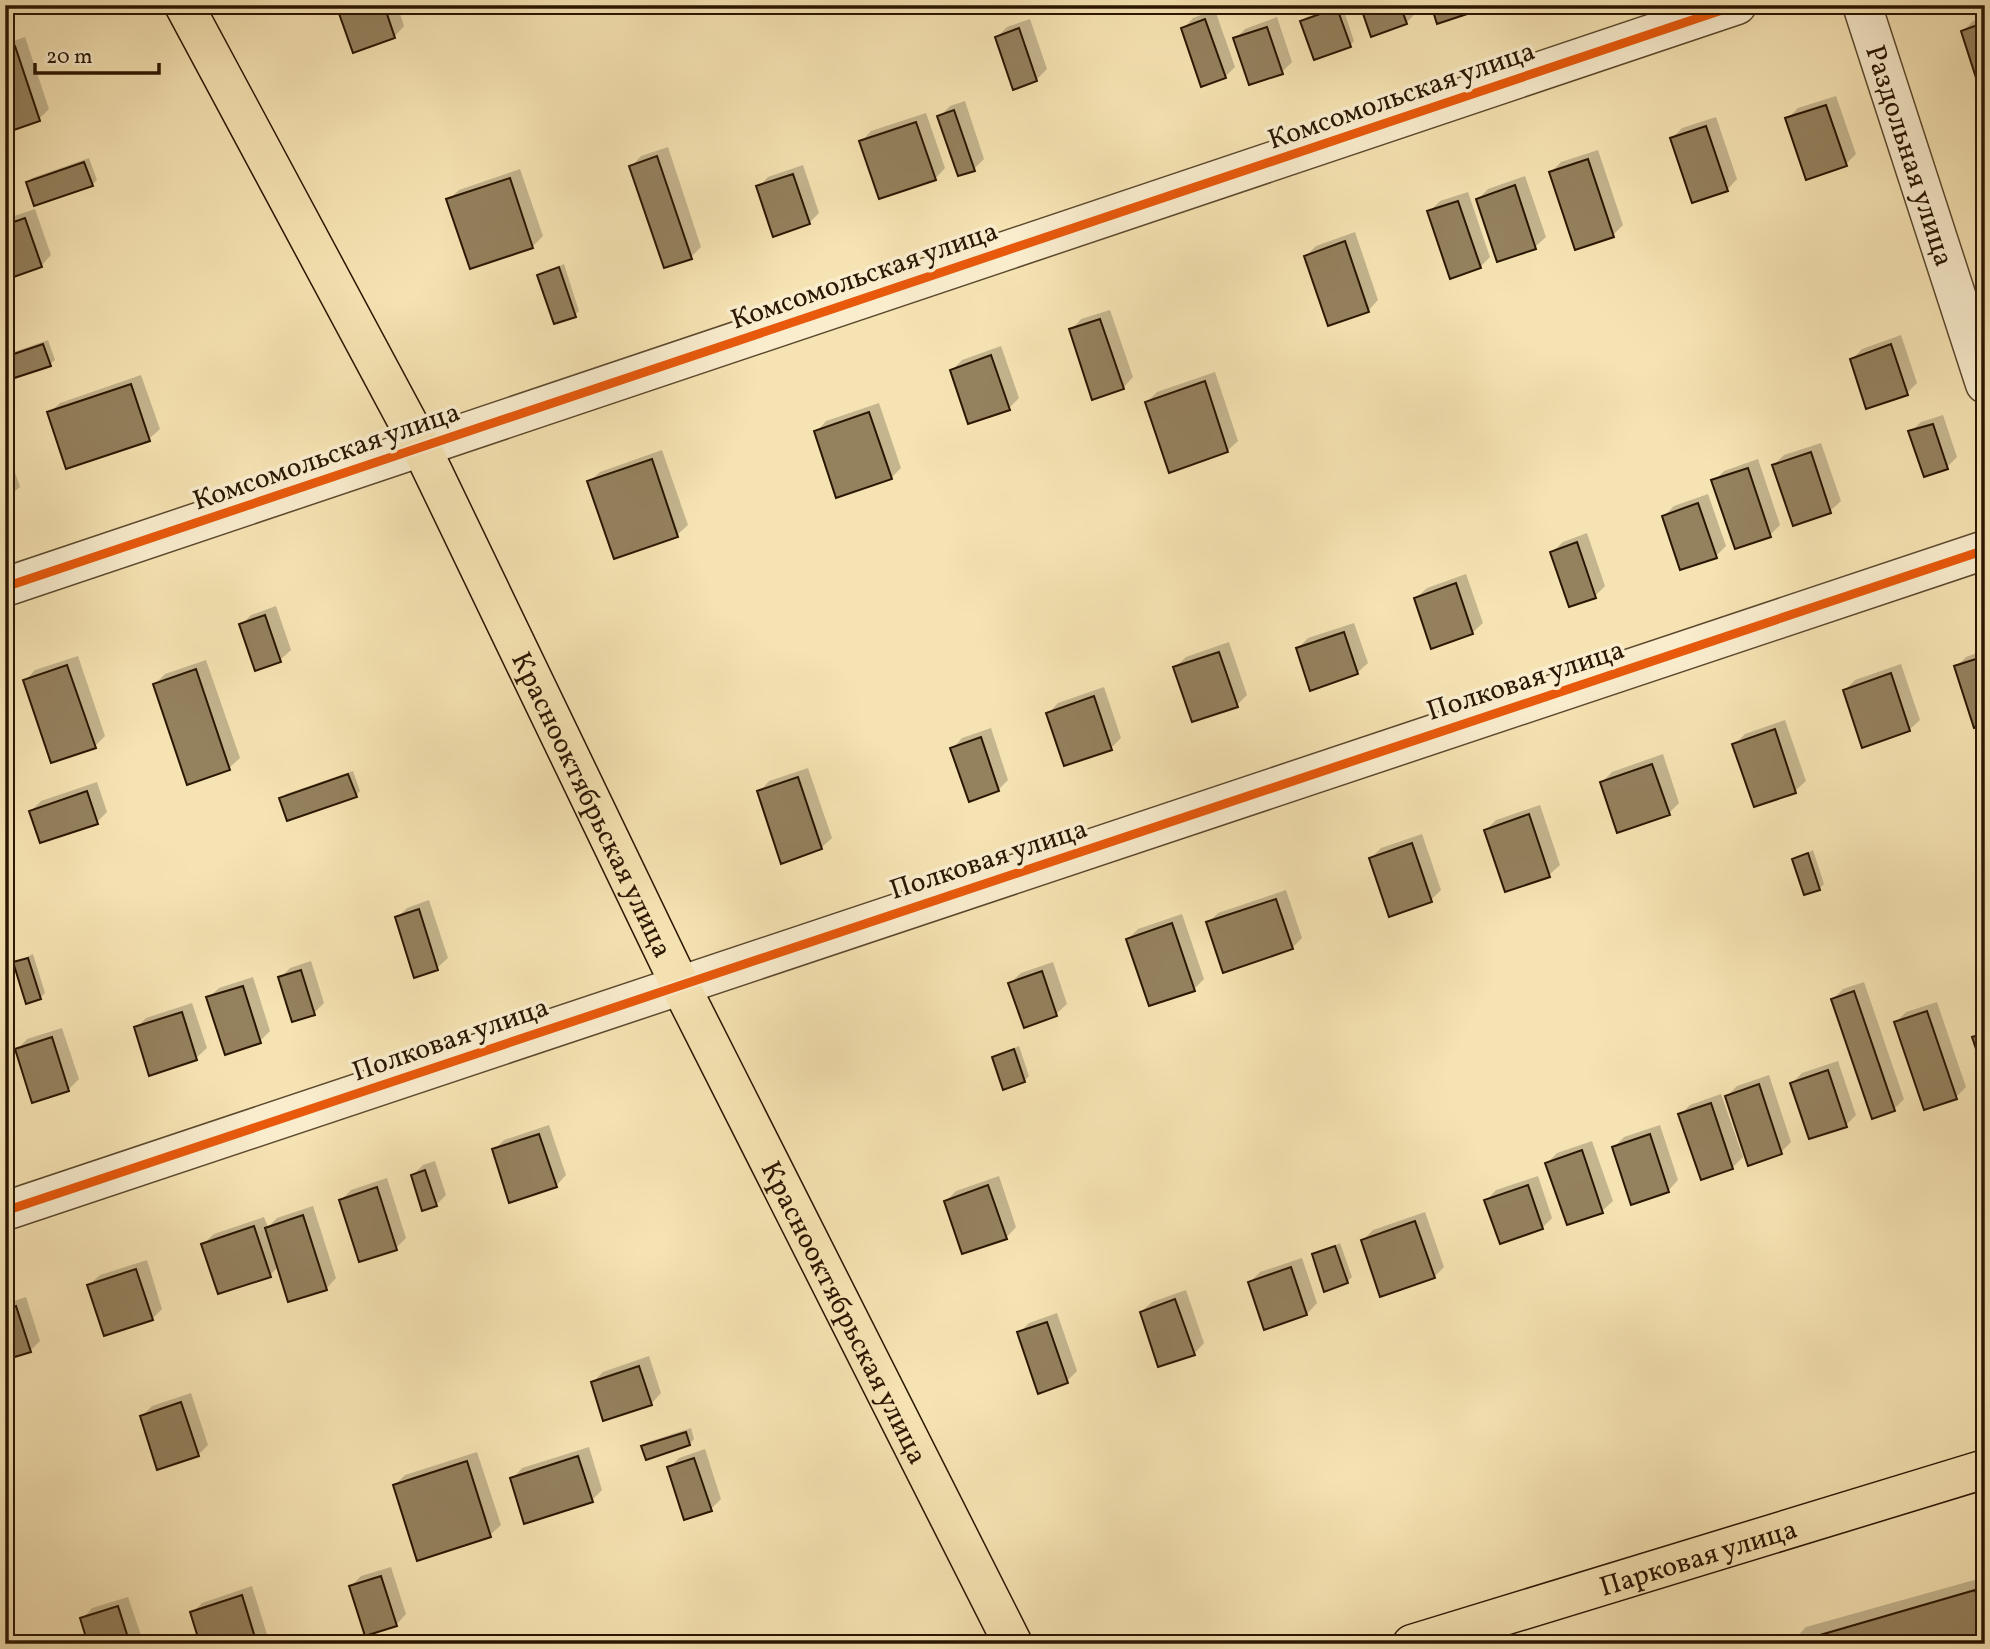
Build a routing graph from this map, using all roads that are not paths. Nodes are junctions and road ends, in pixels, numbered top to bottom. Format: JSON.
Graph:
{"nodes":[{"id":1,"x":184,"y":5,"type":"edge"},
{"id":2,"x":1737,"y":5,"type":"edge"},
{"id":3,"x":1862,"y":5,"type":"edge"},
{"id":4,"x":1985,"y":384,"type":"edge"},
{"id":5,"x":421,"y":447,"type":"junction"},
{"id":6,"x":1985,"y":550,"type":"edge"},
{"id":7,"x":5,"y":587,"type":"edge"},
{"id":8,"x":680,"y":985,"type":"junction"},
{"id":9,"x":5,"y":1211,"type":"edge"},
{"id":10,"x":1985,"y":1469,"type":"edge"},
{"id":11,"x":1013,"y":1644,"type":"edge"},
{"id":12,"x":1412,"y":1644,"type":"edge"}],
"edges":[{"from":1,"to":5,"type":"main road","name":"Краснооктябрьская улица"},
{"from":2,"to":5,"type":"street","name":"Комсомольская улица"},
{"from":3,"to":4,"type":"street","name":"Раздольная улица"},
{"from":5,"to":7,"type":"street","name":"Комсомольская улица"},
{"from":5,"to":8,"type":"main road","name":"Краснооктябрьская улица"},
{"from":6,"to":8,"type":"street","name":"Полковая улица"},
{"from":8,"to":9,"type":"street","name":"Полковая улица"},
{"from":8,"to":11,"type":"main road","name":"Краснооктябрьская улица"},
{"from":10,"to":12,"type":"main road","name":"Парковая улица"}]}
